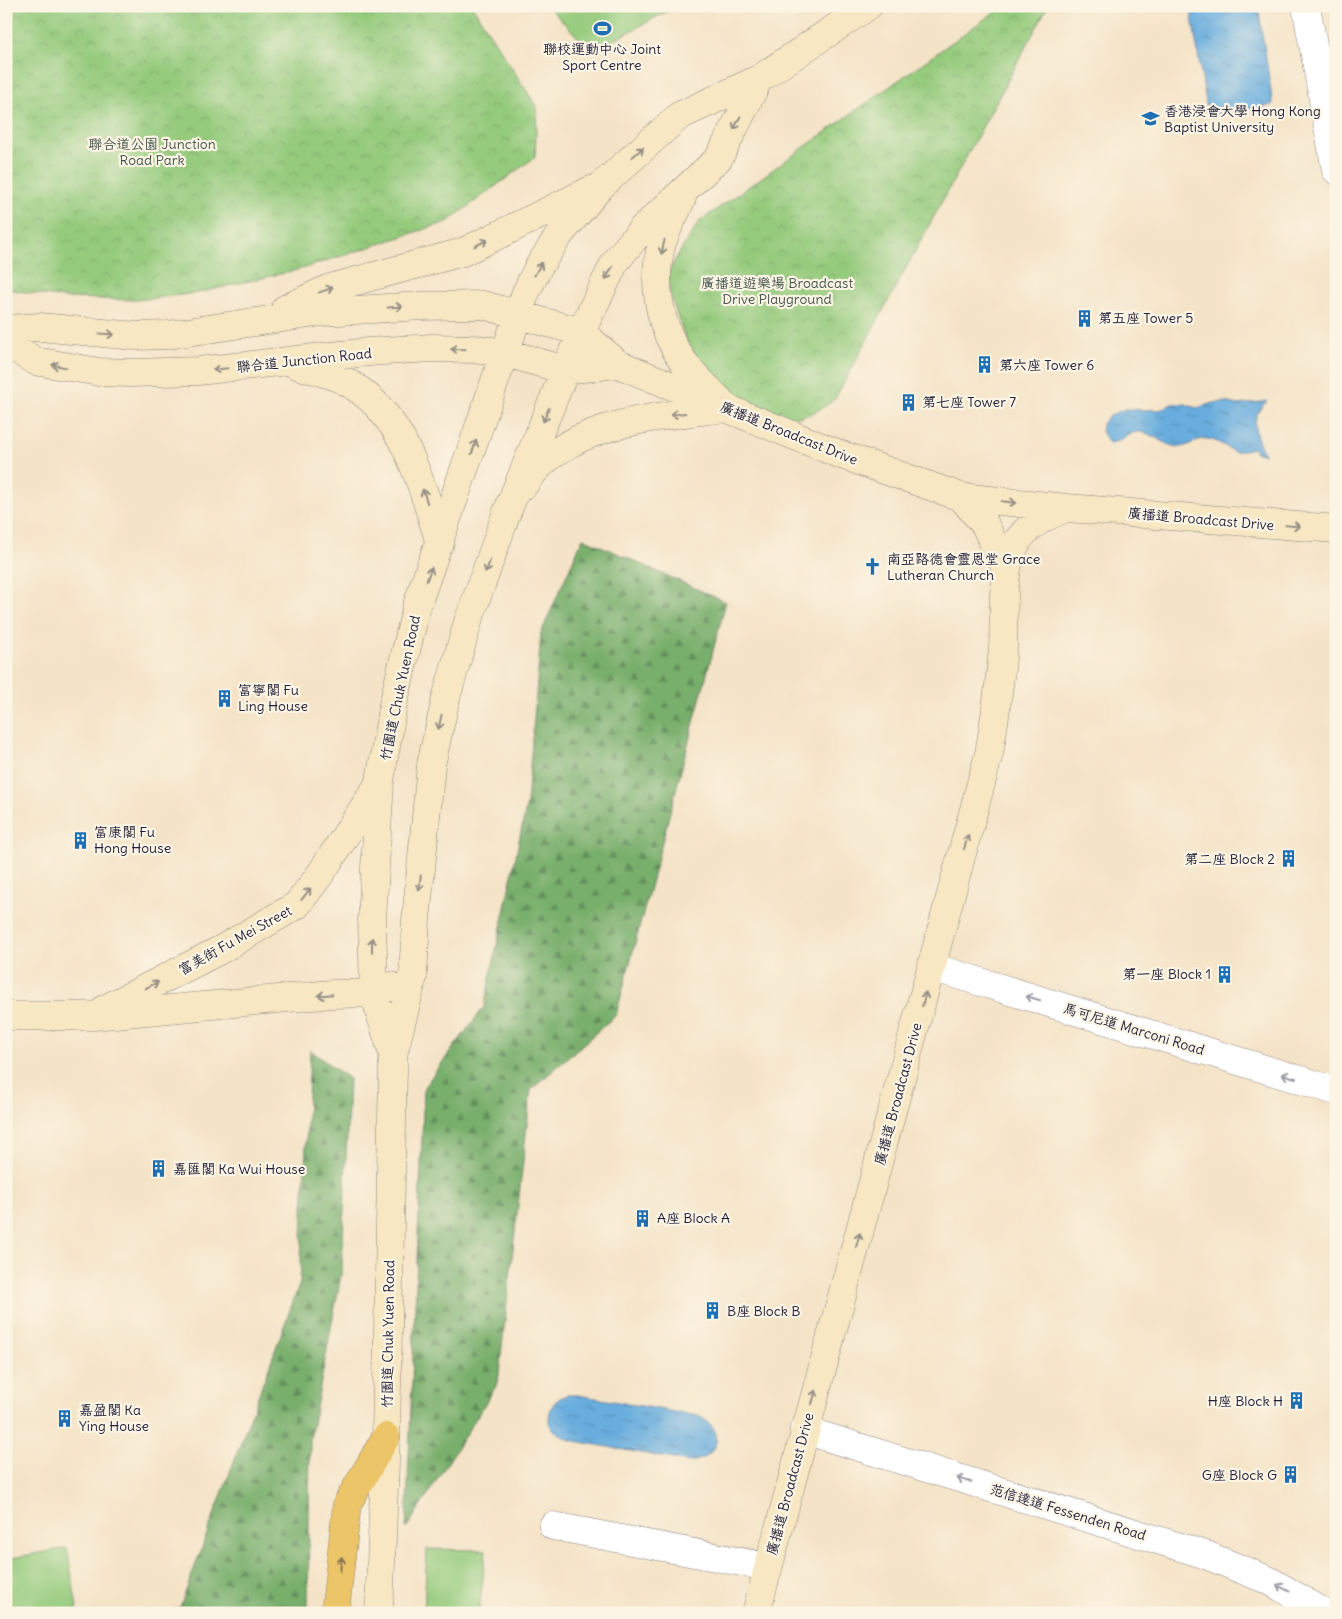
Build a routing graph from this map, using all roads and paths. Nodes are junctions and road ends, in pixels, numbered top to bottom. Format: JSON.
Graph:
{"nodes":[{"id":1,"x":868,"y":6,"type":"edge"},
{"id":2,"x":1306,"y":6,"type":"edge"},
{"id":3,"x":759,"y":79,"type":"junction"},
{"id":4,"x":1336,"y":170,"type":"edge"},
{"id":5,"x":602,"y":185,"type":"junction"},
{"id":6,"x":688,"y":186,"type":"junction"},
{"id":7,"x":266,"y":319,"type":"junction"},
{"id":8,"x":6,"y":329,"type":"edge"},
{"id":9,"x":580,"y":332,"type":"junction"},
{"id":10,"x":512,"y":334,"type":"junction"},
{"id":11,"x":6,"y":343,"type":"edge"},
{"id":12,"x":286,"y":362,"type":"junction"},
{"id":13,"x":618,"y":364,"type":"junction"},
{"id":14,"x":565,"y":370,"type":"junction"},
{"id":15,"x":726,"y":408,"type":"junction"},
{"id":16,"x":960,"y":497,"type":"junction"},
{"id":17,"x":1067,"y":508,"type":"junction"},
{"id":18,"x":507,"y":512,"type":"junction"},
{"id":19,"x":1336,"y":529,"type":"edge"},
{"id":20,"x":440,"y":543,"type":"junction"},
{"id":21,"x":1006,"y":568,"type":"junction"},
{"id":22,"x":380,"y":781,"type":"junction"},
{"id":23,"x":932,"y":967,"type":"junction"},
{"id":24,"x":413,"y":977,"type":"junction"},
{"id":25,"x":374,"y":993,"type":"junction"},
{"id":26,"x":6,"y":1016,"type":"edge"},
{"id":27,"x":93,"y":1016,"type":"junction"},
{"id":28,"x":393,"y":1056,"type":"junction"},
{"id":29,"x":1336,"y":1091,"type":"edge"},
{"id":30,"x":804,"y":1430,"type":"junction"},
{"id":31,"x":386,"y":1437,"type":"junction"},
{"id":32,"x":553,"y":1526,"type":"dead end"},
{"id":33,"x":768,"y":1567,"type":"junction"},
{"id":34,"x":336,"y":1613,"type":"edge"},
{"id":35,"x":379,"y":1613,"type":"edge"},
{"id":36,"x":756,"y":1613,"type":"edge"},
{"id":37,"x":1325,"y":1613,"type":"edge"}],
"edges":[{"from":1,"to":3,"type":"main road"},
{"from":2,"to":4,"type":"street"},
{"from":5,"to":3,"type":"main road","one_way":true},
{"from":3,"to":6,"type":"main road","one_way":true},
{"from":7,"to":5,"type":"main road","one_way":true},
{"from":10,"to":5,"type":"main road","one_way":true},
{"from":6,"to":9,"type":"main road","one_way":true},
{"from":6,"to":15,"type":"main road","one_way":true},
{"from":8,"to":7,"type":"main road","name":"聯合道 Junction Road","one_way":true},
{"from":7,"to":10,"type":"main road","name":"聯合道 Junction Road","one_way":true},
{"from":9,"to":10,"type":"main road","name":"聯合道 Junction Road"},
{"from":9,"to":13,"type":"main road","name":"廣播道 Broadcast Drive"},
{"from":9,"to":14,"type":"main road"},
{"from":10,"to":12,"type":"main road","name":"聯合道 Junction Road","one_way":true},
{"from":10,"to":14,"type":"main road","name":"聯合道 Junction Road"},
{"from":20,"to":10,"type":"main road","name":"竹園道 Chuk Yuen Road","one_way":true},
{"from":12,"to":11,"type":"main road","name":"聯合道 Junction Road","one_way":true},
{"from":20,"to":12,"type":"main road","one_way":true},
{"from":13,"to":14,"type":"main road","name":"廣播道 Broadcast Drive"},
{"from":13,"to":15,"type":"main road","name":"廣播道 Broadcast Drive"},
{"from":14,"to":18,"type":"main road","name":"竹園道 Chuk Yuen Road","one_way":true},
{"from":15,"to":16,"type":"main road","name":"廣播道 Broadcast Drive"},
{"from":15,"to":18,"type":"main road","one_way":true},
{"from":16,"to":17,"type":"main road","name":"廣播道 Broadcast Drive","one_way":true},
{"from":16,"to":21,"type":"main road","name":"廣播道 Broadcast Drive"},
{"from":17,"to":19,"type":"main road","name":"廣播道 Broadcast Drive","one_way":true},
{"from":17,"to":21,"type":"main road","name":"廣播道 Broadcast Drive"},
{"from":18,"to":24,"type":"main road","name":"竹園道 Chuk Yuen Road","one_way":true},
{"from":22,"to":20,"type":"main road","name":"竹園道 Chuk Yuen Road","one_way":true},
{"from":23,"to":21,"type":"main road","name":"廣播道 Broadcast Drive","one_way":true},
{"from":25,"to":22,"type":"main road","name":"竹園道 Chuk Yuen Road","one_way":true},
{"from":27,"to":22,"type":"main road","name":"富美街 Fu Mei Street","one_way":true},
{"from":29,"to":23,"type":"street","name":"馬可尼道 Marconi Road","one_way":true},
{"from":30,"to":23,"type":"main road","name":"廣播道 Broadcast Drive","one_way":true},
{"from":24,"to":25,"type":"main road","name":"富美街 Fu Mei Street"},
{"from":24,"to":28,"type":"main road","name":"竹園道 Chuk Yuen Road"},
{"from":25,"to":27,"type":"main road","name":"富美街 Fu Mei Street","one_way":true},
{"from":25,"to":28,"type":"main road","name":"竹園道 Chuk Yuen Road"},
{"from":26,"to":27,"type":"main road","name":"富美街 Fu Mei Street"},
{"from":28,"to":31,"type":"main road","name":"竹園道 Chuk Yuen Road"},
{"from":30,"to":33,"type":"main road","name":"廣播道 Broadcast Drive"},
{"from":37,"to":30,"type":"street","name":"范信達道 Fessenden Road","one_way":true},
{"from":34,"to":31,"type":"highway","one_way":true},
{"from":31,"to":35,"type":"main road","name":"竹園道 Chuk Yuen Road"},
{"from":32,"to":33,"type":"street"},
{"from":33,"to":36,"type":"main road","name":"廣播道 Broadcast Drive"}]}
